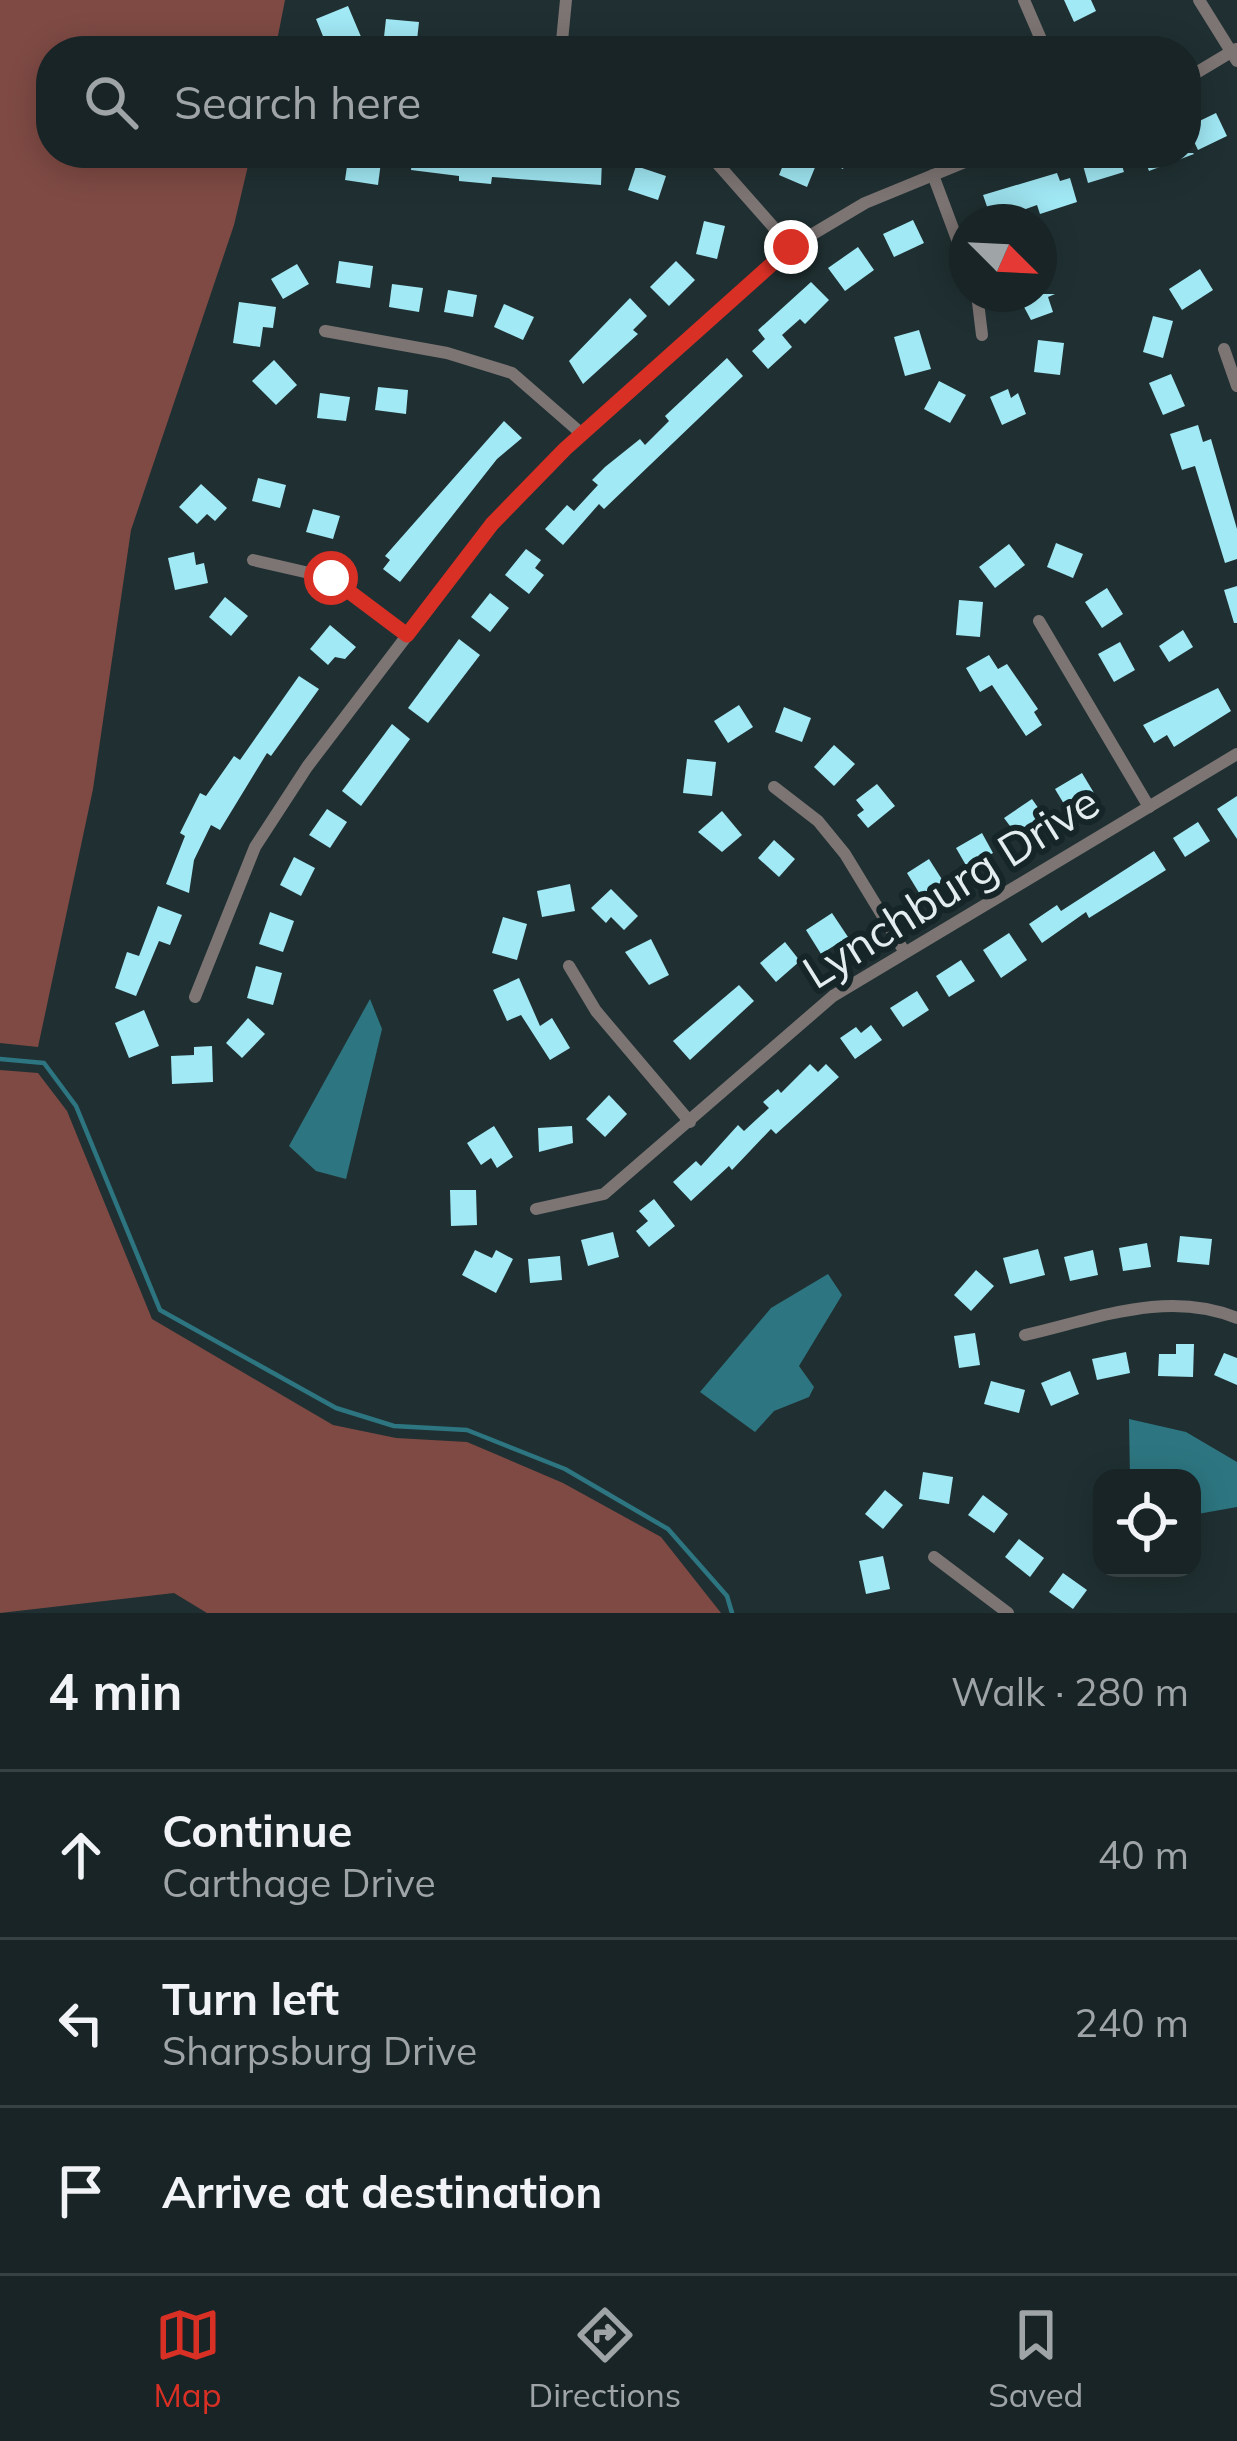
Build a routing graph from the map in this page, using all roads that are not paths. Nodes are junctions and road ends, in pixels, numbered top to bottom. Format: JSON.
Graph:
{"nodes":[{"id":1,"x":566,"y":0,"type":"edge"},
{"id":2,"x":1024,"y":0,"type":"edge"},
{"id":3,"x":1199,"y":0,"type":"edge"},
{"id":4,"x":562,"y":36,"type":"edge"},
{"id":5,"x":1040,"y":36,"type":"edge"},
{"id":6,"x":1235,"y":54,"type":"edge"},
{"id":7,"x":1201,"y":71,"type":"edge"},
{"id":8,"x":721,"y":168,"type":"edge"},
{"id":9,"x":950,"y":168,"type":"edge"},
{"id":10,"x":933,"y":175,"type":"junction"},
{"id":11,"x":949,"y":218,"type":"edge"},
{"id":12,"x":791,"y":247,"type":"junction"},
{"id":13,"x":979,"y":312,"type":"edge"},
{"id":14,"x":326,"y":331,"type":"dead end"},
{"id":15,"x":982,"y":335,"type":"dead end"},
{"id":16,"x":1224,"y":349,"type":"dead end"},
{"id":17,"x":1237,"y":386,"type":"edge"},
{"id":18,"x":581,"y":434,"type":"junction"},
{"id":19,"x":253,"y":560,"type":"dead end"},
{"id":20,"x":1039,"y":621,"type":"dead end"},
{"id":21,"x":407,"y":635,"type":"junction"},
{"id":22,"x":1237,"y":754,"type":"edge"},
{"id":23,"x":774,"y":787,"type":"dead end"},
{"id":24,"x":1149,"y":807,"type":"junction"},
{"id":25,"x":904,"y":951,"type":"junction"},
{"id":26,"x":569,"y":966,"type":"dead end"},
{"id":27,"x":195,"y":997,"type":"dead end"},
{"id":28,"x":690,"y":1122,"type":"junction"},
{"id":29,"x":536,"y":1210,"type":"dead end"},
{"id":30,"x":1237,"y":1318,"type":"edge"},
{"id":31,"x":1025,"y":1335,"type":"dead end"},
{"id":32,"x":934,"y":1557,"type":"dead end"},
{"id":33,"x":1008,"y":1613,"type":"edge"}],
"edges":[{"from":1,"to":4,"type":"street"},
{"from":2,"to":5,"type":"street"},
{"from":3,"to":6,"type":"street"},
{"from":6,"to":7,"type":"street"},
{"from":8,"to":12,"type":"street"},
{"from":9,"to":10,"type":"street"},
{"from":10,"to":11,"type":"street"},
{"from":10,"to":12,"type":"street"},
{"from":12,"to":18,"type":"street"},
{"from":13,"to":15,"type":"street"},
{"from":14,"to":18,"type":"street"},
{"from":16,"to":17,"type":"street"},
{"from":18,"to":21,"type":"street"},
{"from":19,"to":21,"type":"street"},
{"from":20,"to":24,"type":"street"},
{"from":21,"to":27,"type":"street"},
{"from":22,"to":24,"type":"street","name":"Lynchburg Drive"},
{"from":23,"to":25,"type":"street"},
{"from":24,"to":25,"type":"street","name":"Lynchburg Drive"},
{"from":25,"to":28,"type":"street","name":"Lynchburg Drive"},
{"from":26,"to":28,"type":"street"},
{"from":28,"to":29,"type":"street","name":"Lynchburg Drive"},
{"from":30,"to":31,"type":"street"},
{"from":32,"to":33,"type":"street"}]}
